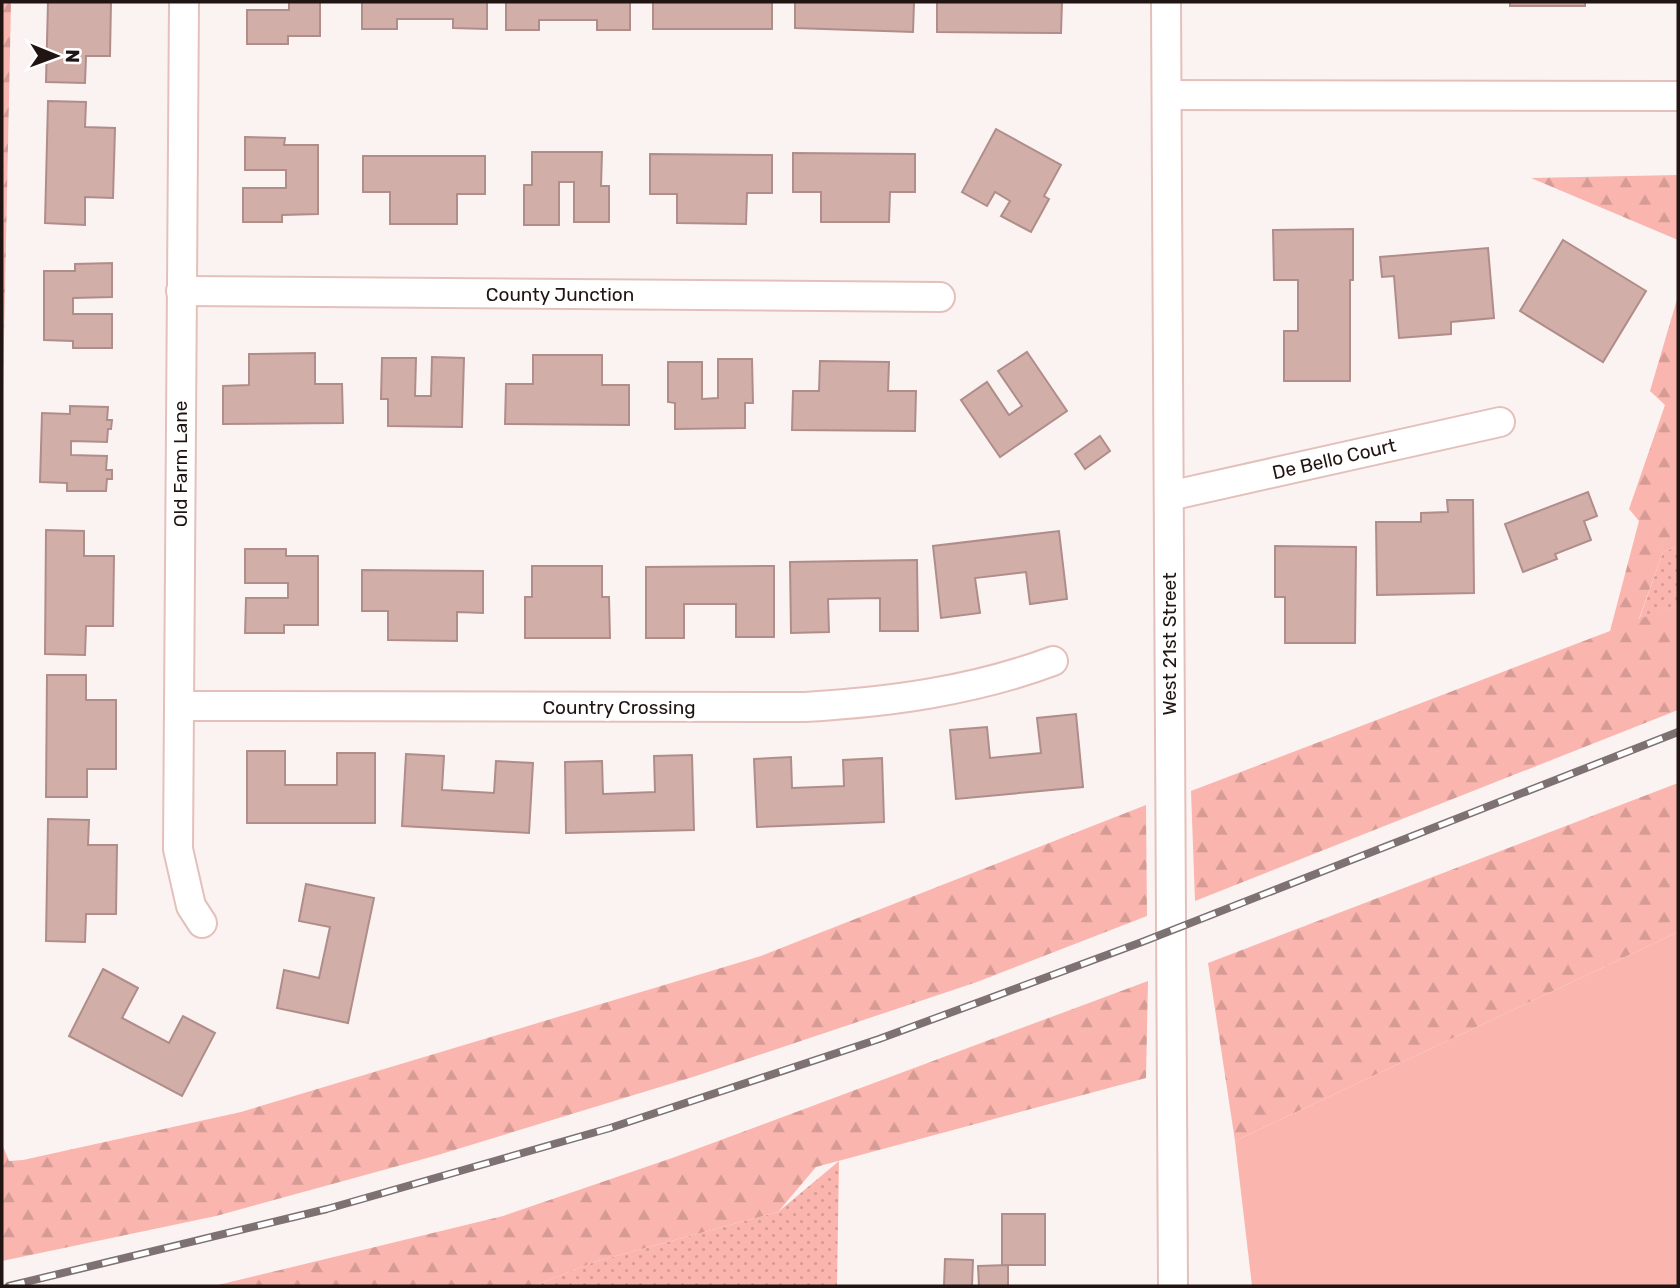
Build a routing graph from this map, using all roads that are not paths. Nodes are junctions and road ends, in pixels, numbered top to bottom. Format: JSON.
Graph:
{"nodes":[{"id":1,"x":184,"y":2,"type":"edge"},
{"id":2,"x":1166,"y":2,"type":"edge"},
{"id":3,"x":1167,"y":95,"type":"junction"},
{"id":4,"x":1678,"y":96,"type":"edge"},
{"id":5,"x":181,"y":291,"type":"junction"},
{"id":6,"x":940,"y":297,"type":"dead end"},
{"id":7,"x":1500,"y":422,"type":"dead end"},
{"id":8,"x":1168,"y":496,"type":"junction"},
{"id":9,"x":1053,"y":661,"type":"dead end"},
{"id":10,"x":179,"y":706,"type":"junction"},
{"id":11,"x":202,"y":923,"type":"dead end"},
{"id":12,"x":1173,"y":1286,"type":"edge"}],
"edges":[{"from":1,"to":5,"type":"street","name":"Old Farm Lane"},
{"from":2,"to":3,"type":"street","name":"West 21st Street"},
{"from":3,"to":4,"type":"street"},
{"from":3,"to":8,"type":"street","name":"West 21st Street"},
{"from":5,"to":6,"type":"street","name":"County Junction"},
{"from":5,"to":10,"type":"street","name":"Old Farm Lane"},
{"from":7,"to":8,"type":"street","name":"De Bello Court"},
{"from":8,"to":12,"type":"street","name":"West 21st Street"},
{"from":9,"to":10,"type":"street","name":"Country Crossing"},
{"from":10,"to":11,"type":"street","name":"Old Farm Lane"}]}
